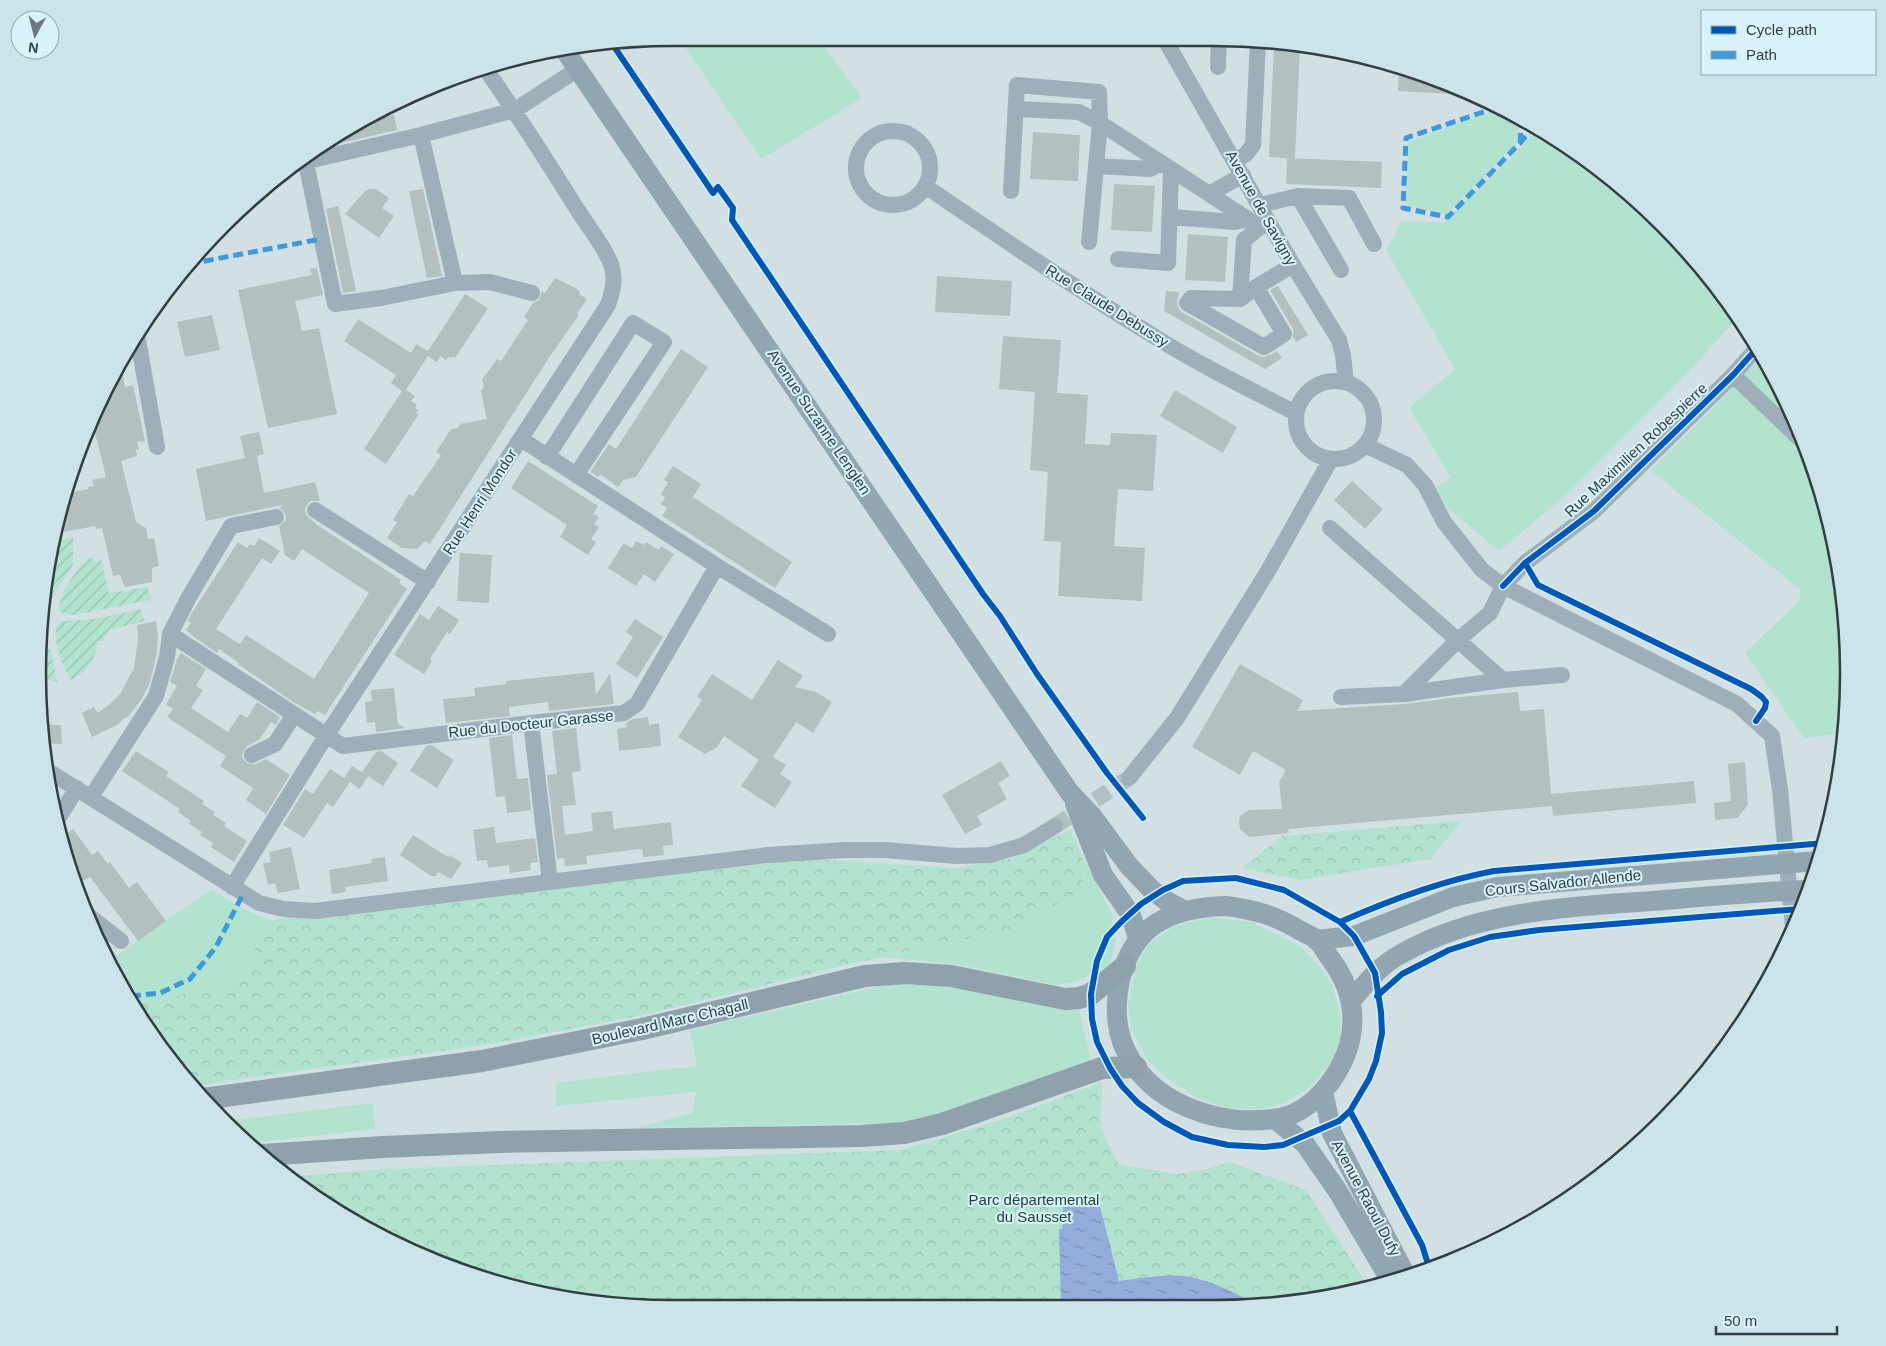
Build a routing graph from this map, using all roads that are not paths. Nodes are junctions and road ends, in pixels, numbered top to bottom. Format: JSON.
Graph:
{"nodes":[{"id":1,"x":1169,"y":46,"type":"edge"},
{"id":2,"x":1219,"y":46,"type":"edge"},
{"id":3,"x":1258,"y":48,"type":"edge"},
{"id":4,"x":568,"y":55,"type":"edge"},
{"id":5,"x":1218,"y":67,"type":"dead end"},
{"id":6,"x":578,"y":69,"type":"junction"},
{"id":7,"x":489,"y":75,"type":"edge"},
{"id":8,"x":1016,"y":109,"type":"junction"},
{"id":9,"x":515,"y":110,"type":"junction"},
{"id":10,"x":1100,"y":123,"type":"junction"},
{"id":11,"x":421,"y":136,"type":"junction"},
{"id":12,"x":315,"y":159,"type":"edge"},
{"id":13,"x":1096,"y":166,"type":"junction"},
{"id":14,"x":303,"y":167,"type":"edge"},
{"id":15,"x":1166,"y":167,"type":"junction"},
{"id":16,"x":1239,"y":168,"type":"junction"},
{"id":17,"x":926,"y":186,"type":"junction"},
{"id":18,"x":1011,"y":191,"type":"dead end"},
{"id":19,"x":1209,"y":194,"type":"junction"},
{"id":20,"x":1298,"y":196,"type":"junction"},
{"id":21,"x":1260,"y":205,"type":"junction"},
{"id":22,"x":1171,"y":217,"type":"junction"},
{"id":23,"x":1260,"y":223,"type":"junction"},
{"id":24,"x":1089,"y":242,"type":"dead end"},
{"id":25,"x":1374,"y":244,"type":"dead end"},
{"id":26,"x":1118,"y":259,"type":"dead end"},
{"id":27,"x":1293,"y":265,"type":"junction"},
{"id":28,"x":1341,"y":270,"type":"dead end"},
{"id":29,"x":455,"y":283,"type":"junction"},
{"id":30,"x":1256,"y":287,"type":"junction"},
{"id":31,"x":532,"y":293,"type":"dead end"},
{"id":32,"x":1240,"y":299,"type":"junction"},
{"id":33,"x":139,"y":346,"type":"edge"},
{"id":34,"x":1752,"y":354,"type":"edge"},
{"id":35,"x":1733,"y":374,"type":"junction"},
{"id":36,"x":1346,"y":382,"type":"junction"},
{"id":37,"x":1296,"y":413,"type":"junction"},
{"id":38,"x":1791,"y":430,"type":"edge"},
{"id":39,"x":521,"y":439,"type":"junction"},
{"id":40,"x":1365,"y":445,"type":"junction"},
{"id":41,"x":157,"y":447,"type":"dead end"},
{"id":42,"x":547,"y":457,"type":"junction"},
{"id":43,"x":1331,"y":459,"type":"junction"},
{"id":44,"x":576,"y":475,"type":"junction"},
{"id":45,"x":315,"y":510,"type":"dead end"},
{"id":46,"x":276,"y":518,"type":"dead end"},
{"id":47,"x":1330,"y":528,"type":"dead end"},
{"id":48,"x":718,"y":566,"type":"junction"},
{"id":49,"x":428,"y":582,"type":"junction"},
{"id":50,"x":1503,"y":586,"type":"junction"},
{"id":51,"x":170,"y":634,"type":"junction"},
{"id":52,"x":828,"y":634,"type":"dead end"},
{"id":53,"x":1458,"y":640,"type":"junction"},
{"id":54,"x":1562,"y":675,"type":"dead end"},
{"id":55,"x":1503,"y":680,"type":"junction"},
{"id":56,"x":1404,"y":694,"type":"junction"},
{"id":57,"x":1341,"y":697,"type":"dead end"},
{"id":58,"x":294,"y":715,"type":"junction"},
{"id":59,"x":531,"y":723,"type":"junction"},
{"id":60,"x":326,"y":736,"type":"junction"},
{"id":61,"x":252,"y":755,"type":"dead end"},
{"id":62,"x":55,"y":774,"type":"edge"},
{"id":63,"x":1129,"y":778,"type":"tunnel mouth"},
{"id":64,"x":77,"y":788,"type":"junction"},
{"id":65,"x":1070,"y":793,"type":"junction"},
{"id":66,"x":91,"y":797,"type":"junction"},
{"id":67,"x":62,"y":812,"type":"edge"},
{"id":68,"x":1055,"y":826,"type":"tunnel mouth"},
{"id":69,"x":1810,"y":862,"type":"edge"},
{"id":70,"x":1786,"y":863,"type":"junction"},
{"id":71,"x":550,"y":882,"type":"junction"},
{"id":72,"x":232,"y":887,"type":"junction"},
{"id":73,"x":1799,"y":890,"type":"edge"},
{"id":74,"x":1185,"y":911,"type":"junction"},
{"id":75,"x":99,"y":924,"type":"edge"},
{"id":76,"x":1138,"y":940,"type":"junction"},
{"id":77,"x":1316,"y":940,"type":"junction"},
{"id":78,"x":121,"y":941,"type":"dead end"},
{"id":79,"x":1125,"y":966,"type":"junction"},
{"id":80,"x":1351,"y":1001,"type":"junction"},
{"id":81,"x":1136,"y":1067,"type":"junction"},
{"id":82,"x":1323,"y":1091,"type":"junction"},
{"id":83,"x":213,"y":1098,"type":"edge"},
{"id":84,"x":1275,"y":1119,"type":"junction"},
{"id":85,"x":272,"y":1154,"type":"edge"},
{"id":86,"x":1404,"y":1269,"type":"edge"},
{"id":87,"x":1387,"y":1274,"type":"edge"}],
"edges":[{"from":1,"to":16,"type":"street","name":"Avenue de Savigny"},
{"from":2,"to":5,"type":"street"},
{"from":3,"to":16,"type":"street"},
{"from":4,"to":6,"type":"main road","name":"Avenue Suzanne Lenglen"},
{"from":6,"to":9,"type":"street"},
{"from":6,"to":65,"type":"main road","name":"Avenue Suzanne Lenglen"},
{"from":7,"to":9,"type":"street","name":"Rue Henri Mondor"},
{"from":8,"to":10,"type":"street"},
{"from":8,"to":10,"type":"street"},
{"from":8,"to":18,"type":"street"},
{"from":9,"to":11,"type":"street"},
{"from":9,"to":39,"type":"street","name":"Rue Henri Mondor"},
{"from":10,"to":13,"type":"street"},
{"from":10,"to":15,"type":"street"},
{"from":11,"to":12,"type":"street"},
{"from":11,"to":29,"type":"street"},
{"from":13,"to":15,"type":"street"},
{"from":13,"to":24,"type":"street"},
{"from":14,"to":29,"type":"street"},
{"from":15,"to":19,"type":"street"},
{"from":15,"to":22,"type":"street"},
{"from":16,"to":19,"type":"street"},
{"from":16,"to":21,"type":"street","name":"Avenue de Savigny"},
{"from":17,"to":17,"type":"street"},
{"from":17,"to":37,"type":"street","name":"Rue Claude Debussy"},
{"from":19,"to":23,"type":"street"},
{"from":20,"to":21,"type":"street"},
{"from":20,"to":25,"type":"street"},
{"from":20,"to":28,"type":"street"},
{"from":21,"to":23,"type":"street","name":"Avenue de Savigny"},
{"from":22,"to":23,"type":"street"},
{"from":22,"to":26,"type":"street"},
{"from":23,"to":27,"type":"street","name":"Avenue de Savigny"},
{"from":23,"to":32,"type":"street"},
{"from":27,"to":30,"type":"street"},
{"from":27,"to":36,"type":"street","name":"Avenue de Savigny"},
{"from":29,"to":31,"type":"street"},
{"from":30,"to":32,"type":"street"},
{"from":30,"to":32,"type":"street"},
{"from":33,"to":41,"type":"street"},
{"from":34,"to":35,"type":"street","name":"Rue Maximilien Robespierre"},
{"from":35,"to":38,"type":"street"},
{"from":35,"to":50,"type":"street","name":"Rue Maximilien Robespierre"},
{"from":36,"to":37,"type":"street"},
{"from":36,"to":40,"type":"street"},
{"from":37,"to":43,"type":"street"},
{"from":39,"to":42,"type":"street"},
{"from":39,"to":49,"type":"street","name":"Rue Henri Mondor"},
{"from":40,"to":43,"type":"street"},
{"from":40,"to":50,"type":"street"},
{"from":42,"to":44,"type":"street"},
{"from":42,"to":44,"type":"street"},
{"from":43,"to":63,"type":"street"},
{"from":44,"to":48,"type":"street"},
{"from":45,"to":49,"type":"street"},
{"from":46,"to":51,"type":"street"},
{"from":47,"to":53,"type":"street"},
{"from":48,"to":52,"type":"street"},
{"from":48,"to":59,"type":"street","name":"Rue du Docteur Garasse"},
{"from":49,"to":60,"type":"street","name":"Rue Henri Mondor"},
{"from":50,"to":53,"type":"street","name":"Rue Maximilien Robespierre"},
{"from":50,"to":70,"type":"street"},
{"from":51,"to":58,"type":"street","name":"Rue du Docteur Garasse"},
{"from":51,"to":66,"type":"street"},
{"from":53,"to":55,"type":"street"},
{"from":53,"to":56,"type":"street","name":"Rue Maximilien Robespierre"},
{"from":54,"to":55,"type":"street"},
{"from":55,"to":56,"type":"street"},
{"from":56,"to":57,"type":"street"},
{"from":58,"to":60,"type":"street","name":"Rue du Docteur Garasse"},
{"from":58,"to":61,"type":"street"},
{"from":59,"to":60,"type":"street","name":"Rue du Docteur Garasse"},
{"from":59,"to":71,"type":"street"},
{"from":60,"to":72,"type":"street","name":"Rue Henri Mondor"},
{"from":62,"to":64,"type":"street"},
{"from":64,"to":66,"type":"street"},
{"from":64,"to":67,"type":"street"},
{"from":65,"to":74,"type":"main road","name":"Avenue Suzanne Lenglen"},
{"from":65,"to":76,"type":"main road","name":"Avenue Suzanne Lenglen"},
{"from":66,"to":72,"type":"street"},
{"from":68,"to":71,"type":"street"},
{"from":69,"to":70,"type":"main road","name":"Cours Salvador Allende"},
{"from":70,"to":73,"type":"street"},
{"from":70,"to":77,"type":"main road","name":"Cours Salvador Allende"},
{"from":71,"to":72,"type":"street"},
{"from":73,"to":80,"type":"main road","name":"Cours Salvador Allende"},
{"from":74,"to":76,"type":"main road"},
{"from":74,"to":77,"type":"main road"},
{"from":75,"to":78,"type":"street"},
{"from":76,"to":79,"type":"main road"},
{"from":77,"to":80,"type":"main road"},
{"from":79,"to":81,"type":"main road"},
{"from":79,"to":83,"type":"highway","name":"Boulevard Marc Chagall"},
{"from":80,"to":82,"type":"main road"},
{"from":81,"to":84,"type":"main road"},
{"from":81,"to":85,"type":"highway"},
{"from":82,"to":84,"type":"main road"},
{"from":82,"to":86,"type":"main road","name":"Avenue Raoul Dufy"},
{"from":84,"to":87,"type":"main road","name":"Avenue Raoul Dufy"}]}
